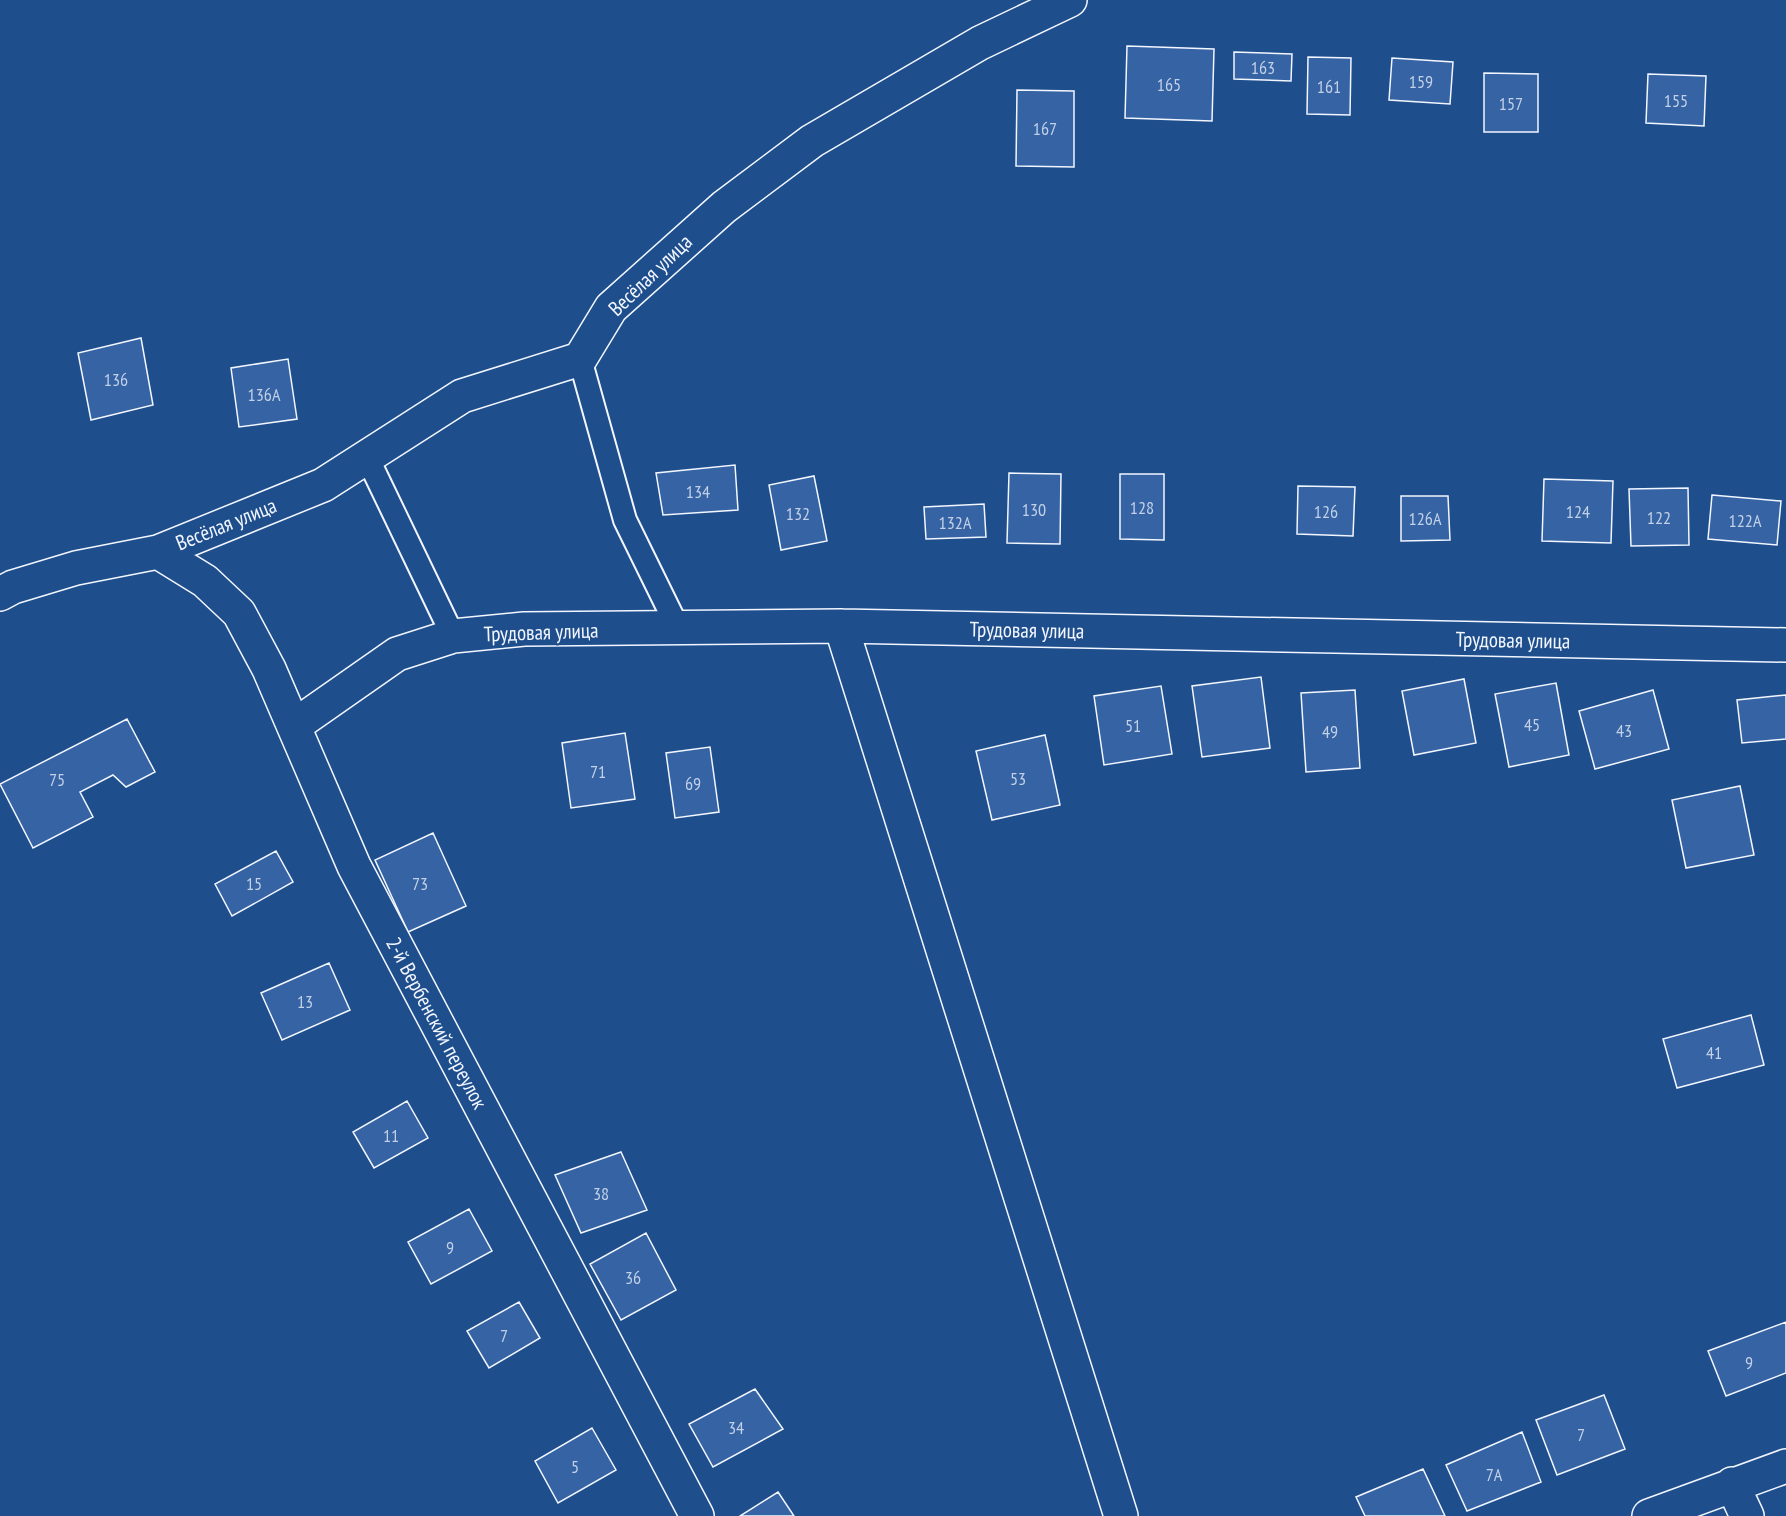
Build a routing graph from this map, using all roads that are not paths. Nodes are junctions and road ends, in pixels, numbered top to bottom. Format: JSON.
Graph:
{"nodes":[{"id":1,"x":1070,"y":0,"type":"edge"},
{"id":2,"x":580,"y":359,"type":"junction"},
{"id":3,"x":367,"y":457,"type":"junction"},
{"id":4,"x":158,"y":552,"type":"junction"},
{"id":5,"x":0,"y":594,"type":"edge"},
{"id":6,"x":841,"y":626,"type":"junction"},
{"id":7,"x":678,"y":628,"type":"junction"},
{"id":8,"x":453,"y":636,"type":"junction"},
{"id":9,"x":1786,"y":645,"type":"edge"},
{"id":10,"x":294,"y":726,"type":"junction"},
{"id":11,"x":1786,"y":1466,"type":"edge"},
{"id":12,"x":1732,"y":1484,"type":"junction"},
{"id":13,"x":697,"y":1516,"type":"edge"},
{"id":14,"x":1120,"y":1516,"type":"edge"},
{"id":15,"x":1649,"y":1516,"type":"edge"},
{"id":16,"x":1747,"y":1516,"type":"edge"}],
"edges":[{"from":1,"to":2,"type":"street","name":"Весёлая улица"},
{"from":2,"to":3,"type":"street","name":"Весёлая улица"},
{"from":2,"to":7,"type":"lane"},
{"from":3,"to":4,"type":"street","name":"Весёлая улица"},
{"from":3,"to":8,"type":"lane"},
{"from":4,"to":5,"type":"street","name":"Весёлая улица"},
{"from":4,"to":10,"type":"street","name":"2-й Вербенский переулок"},
{"from":6,"to":7,"type":"street","name":"Трудовая улица"},
{"from":6,"to":9,"type":"street","name":"Трудовая улица"},
{"from":6,"to":14,"type":"street"},
{"from":7,"to":8,"type":"street","name":"Трудовая улица"},
{"from":8,"to":10,"type":"street","name":"Трудовая улица"},
{"from":10,"to":13,"type":"street","name":"2-й Вербенский переулок"},
{"from":11,"to":12,"type":"street"},
{"from":12,"to":15,"type":"street"},
{"from":12,"to":16,"type":"street"}]}
